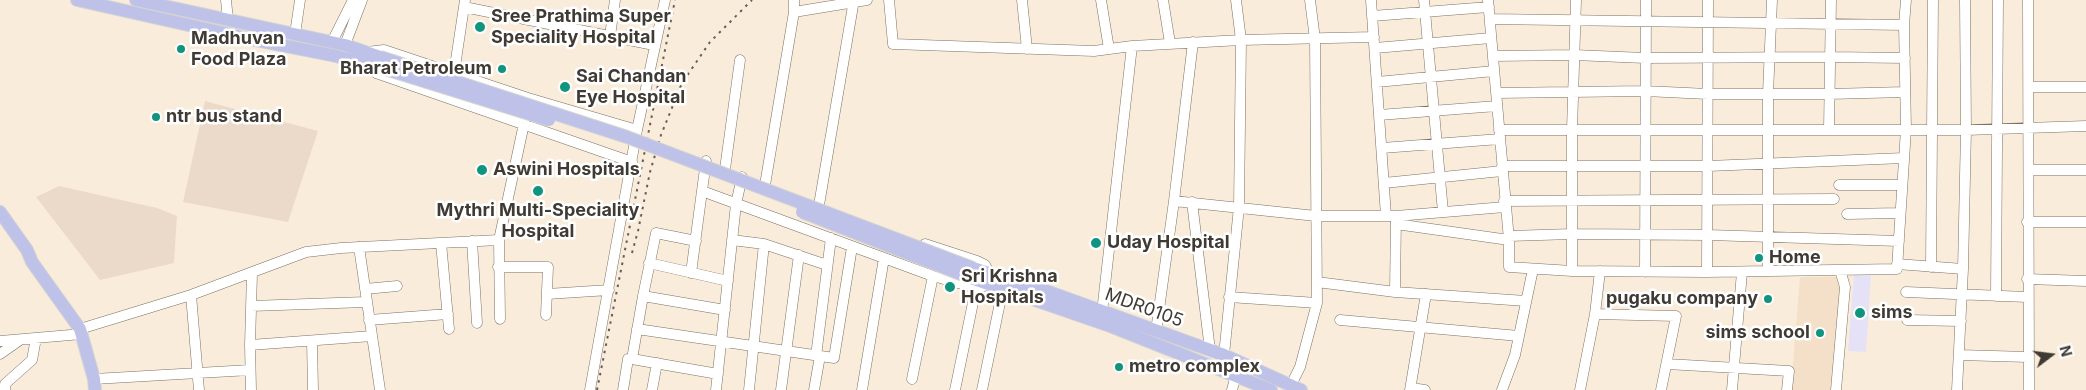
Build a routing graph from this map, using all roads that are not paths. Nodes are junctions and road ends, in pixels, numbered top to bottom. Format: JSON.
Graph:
{"nodes":[{"id":1,"x":77,"y":0,"type":"edge"},
{"id":2,"x":136,"y":0,"type":"edge"},
{"id":3,"x":226,"y":0,"type":"edge"},
{"id":4,"x":300,"y":0,"type":"edge"},
{"id":5,"x":353,"y":0,"type":"edge"},
{"id":6,"x":362,"y":0,"type":"edge"},
{"id":7,"x":615,"y":0,"type":"edge"},
{"id":8,"x":665,"y":0,"type":"edge"},
{"id":9,"x":794,"y":0,"type":"edge"},
{"id":10,"x":854,"y":0,"type":"edge"},
{"id":11,"x":867,"y":0,"type":"edge"},
{"id":12,"x":889,"y":0,"type":"edge"},
{"id":13,"x":1022,"y":0,"type":"edge"},
{"id":14,"x":1101,"y":0,"type":"edge"},
{"id":15,"x":1164,"y":0,"type":"edge"},
{"id":16,"x":1236,"y":0,"type":"edge"},
{"id":17,"x":1310,"y":0,"type":"edge"},
{"id":18,"x":1371,"y":0,"type":"edge"},
{"id":19,"x":1424,"y":0,"type":"edge"},
{"id":20,"x":1576,"y":0,"type":"edge"},
{"id":21,"x":1646,"y":0,"type":"edge"},
{"id":22,"x":1708,"y":0,"type":"edge"},
{"id":23,"x":1772,"y":0,"type":"edge"},
{"id":24,"x":1831,"y":0,"type":"edge"},
{"id":25,"x":1906,"y":0,"type":"edge"},
{"id":26,"x":1933,"y":0,"type":"edge"},
{"id":27,"x":1965,"y":0,"type":"edge"},
{"id":28,"x":1998,"y":0,"type":"edge"},
{"id":29,"x":2028,"y":0,"type":"edge"},
{"id":30,"x":464,"y":3,"type":"edge"},
{"id":31,"x":1488,"y":3,"type":"edge"},
{"id":32,"x":1425,"y":11,"type":"junction"},
{"id":33,"x":794,"y":12,"type":"junction"},
{"id":34,"x":1372,"y":16,"type":"junction"},
{"id":35,"x":1490,"y":19,"type":"junction"},
{"id":36,"x":228,"y":20,"type":"junction"},
{"id":37,"x":1576,"y":20,"type":"junction"},
{"id":38,"x":1645,"y":22,"type":"junction"},
{"id":39,"x":1708,"y":22,"type":"junction"},
{"id":40,"x":1770,"y":23,"type":"junction"},
{"id":41,"x":1831,"y":24,"type":"junction"},
{"id":42,"x":1904,"y":25,"type":"junction"},
{"id":43,"x":294,"y":34,"type":"junction"},
{"id":44,"x":610,"y":36,"type":"junction"},
{"id":45,"x":1374,"y":37,"type":"junction"},
{"id":46,"x":1491,"y":38,"type":"junction"},
{"id":47,"x":1315,"y":39,"type":"junction"},
{"id":48,"x":1241,"y":40,"type":"junction"},
{"id":49,"x":1193,"y":42,"type":"junction"},
{"id":50,"x":1170,"y":43,"type":"junction"},
{"id":51,"x":338,"y":44,"type":"junction"},
{"id":52,"x":1427,"y":44,"type":"junction"},
{"id":53,"x":654,"y":45,"type":"junction"},
{"id":54,"x":1132,"y":46,"type":"junction"},
{"id":55,"x":1109,"y":48,"type":"junction"},
{"id":56,"x":1375,"y":48,"type":"junction"},
{"id":57,"x":1027,"y":49,"type":"junction"},
{"id":58,"x":1574,"y":55,"type":"junction"},
{"id":59,"x":1493,"y":56,"type":"junction"},
{"id":60,"x":1830,"y":56,"type":"junction"},
{"id":61,"x":366,"y":57,"type":"junction"},
{"id":62,"x":1770,"y":57,"type":"junction"},
{"id":63,"x":1645,"y":58,"type":"junction"},
{"id":64,"x":1708,"y":58,"type":"junction"},
{"id":65,"x":1904,"y":58,"type":"junction"},
{"id":66,"x":740,"y":60,"type":"dead end"},
{"id":67,"x":1494,"y":72,"type":"junction"},
{"id":68,"x":454,"y":73,"type":"junction"},
{"id":69,"x":1431,"y":77,"type":"junction"},
{"id":70,"x":1377,"y":82,"type":"junction"},
{"id":71,"x":2029,"y":87,"type":"junction"},
{"id":72,"x":2086,"y":87,"type":"edge"},
{"id":73,"x":1645,"y":91,"type":"junction"},
{"id":74,"x":1573,"y":92,"type":"junction"},
{"id":75,"x":1905,"y":92,"type":"junction"},
{"id":76,"x":1496,"y":93,"type":"junction"},
{"id":77,"x":1708,"y":94,"type":"junction"},
{"id":78,"x":1768,"y":94,"type":"junction"},
{"id":79,"x":1829,"y":94,"type":"junction"},
{"id":80,"x":528,"y":98,"type":"junction"},
{"id":81,"x":1497,"y":106,"type":"junction"},
{"id":82,"x":1433,"y":112,"type":"junction"},
{"id":83,"x":1379,"y":115,"type":"junction"},
{"id":84,"x":524,"y":125,"type":"junction"},
{"id":85,"x":2086,"y":126,"type":"edge"},
{"id":86,"x":1933,"y":129,"type":"junction"},
{"id":87,"x":1999,"y":129,"type":"junction"},
{"id":88,"x":2028,"y":129,"type":"junction"},
{"id":89,"x":637,"y":130,"type":"junction"},
{"id":90,"x":1572,"y":130,"type":"junction"},
{"id":91,"x":1644,"y":130,"type":"junction"},
{"id":92,"x":1708,"y":130,"type":"junction"},
{"id":93,"x":1829,"y":130,"type":"junction"},
{"id":94,"x":1906,"y":130,"type":"junction"},
{"id":95,"x":1966,"y":130,"type":"junction"},
{"id":96,"x":1768,"y":131,"type":"junction"},
{"id":97,"x":1499,"y":134,"type":"junction"},
{"id":98,"x":1436,"y":144,"type":"junction"},
{"id":99,"x":1382,"y":148,"type":"junction"},
{"id":100,"x":1904,"y":158,"type":"junction"},
{"id":101,"x":632,"y":162,"type":"junction"},
{"id":102,"x":1768,"y":165,"type":"junction"},
{"id":103,"x":1572,"y":166,"type":"junction"},
{"id":104,"x":1644,"y":166,"type":"junction"},
{"id":105,"x":1708,"y":166,"type":"junction"},
{"id":106,"x":725,"y":169,"type":"junction"},
{"id":107,"x":1502,"y":169,"type":"junction"},
{"id":108,"x":2029,"y":170,"type":"junction"},
{"id":109,"x":2086,"y":170,"type":"edge"},
{"id":110,"x":742,"y":177,"type":"junction"},
{"id":111,"x":1439,"y":178,"type":"junction"},
{"id":112,"x":1384,"y":183,"type":"junction"},
{"id":113,"x":765,"y":185,"type":"junction"},
{"id":114,"x":1839,"y":185,"type":"dead end"},
{"id":115,"x":1902,"y":185,"type":"junction"},
{"id":116,"x":702,"y":191,"type":"junction"},
{"id":117,"x":1769,"y":199,"type":"junction"},
{"id":118,"x":1174,"y":200,"type":"junction"},
{"id":119,"x":1645,"y":200,"type":"junction"},
{"id":120,"x":1707,"y":200,"type":"junction"},
{"id":121,"x":1834,"y":200,"type":"dead end"},
{"id":122,"x":1572,"y":201,"type":"junction"},
{"id":123,"x":1192,"y":202,"type":"junction"},
{"id":124,"x":736,"y":204,"type":"junction"},
{"id":125,"x":1505,"y":204,"type":"junction"},
{"id":126,"x":819,"y":205,"type":"junction"},
{"id":127,"x":1239,"y":207,"type":"junction"},
{"id":128,"x":0,"y":212,"type":"edge"},
{"id":129,"x":1442,"y":212,"type":"junction"},
{"id":130,"x":1900,"y":213,"type":"junction"},
{"id":131,"x":1847,"y":214,"type":"dead end"},
{"id":132,"x":1316,"y":216,"type":"junction"},
{"id":133,"x":1393,"y":219,"type":"junction"},
{"id":134,"x":2027,"y":222,"type":"junction"},
{"id":135,"x":2086,"y":222,"type":"edge"},
{"id":136,"x":0,"y":227,"type":"edge"},
{"id":137,"x":1572,"y":234,"type":"junction"},
{"id":138,"x":1644,"y":234,"type":"junction"},
{"id":139,"x":1708,"y":235,"type":"junction"},
{"id":140,"x":1768,"y":236,"type":"junction"},
{"id":141,"x":831,"y":238,"type":"junction"},
{"id":142,"x":1509,"y":238,"type":"junction"},
{"id":143,"x":499,"y":240,"type":"junction"},
{"id":144,"x":732,"y":240,"type":"junction"},
{"id":145,"x":472,"y":241,"type":"junction"},
{"id":146,"x":696,"y":241,"type":"junction"},
{"id":147,"x":1899,"y":241,"type":"junction"},
{"id":148,"x":441,"y":243,"type":"junction"},
{"id":149,"x":764,"y":244,"type":"junction"},
{"id":150,"x":852,"y":246,"type":"junction"},
{"id":151,"x":359,"y":247,"type":"junction"},
{"id":152,"x":798,"y":255,"type":"junction"},
{"id":153,"x":884,"y":258,"type":"junction"},
{"id":154,"x":32,"y":262,"type":"junction"},
{"id":155,"x":649,"y":264,"type":"junction"},
{"id":156,"x":1897,"y":264,"type":"junction"},
{"id":157,"x":827,"y":265,"type":"junction"},
{"id":158,"x":1932,"y":266,"type":"junction"},
{"id":159,"x":498,"y":267,"type":"junction"},
{"id":160,"x":1533,"y":269,"type":"junction"},
{"id":161,"x":1963,"y":269,"type":"junction"},
{"id":162,"x":1840,"y":270,"type":"junction"},
{"id":163,"x":1572,"y":271,"type":"junction"},
{"id":164,"x":1600,"y":271,"type":"junction"},
{"id":165,"x":1768,"y":271,"type":"junction"},
{"id":166,"x":1645,"y":272,"type":"junction"},
{"id":167,"x":1707,"y":272,"type":"junction"},
{"id":168,"x":1742,"y":272,"type":"junction"},
{"id":169,"x":252,"y":273,"type":"junction"},
{"id":170,"x":691,"y":273,"type":"junction"},
{"id":171,"x":933,"y":276,"type":"junction"},
{"id":172,"x":2027,"y":279,"type":"junction"},
{"id":173,"x":728,"y":281,"type":"junction"},
{"id":174,"x":984,"y":281,"type":"junction"},
{"id":175,"x":2086,"y":281,"type":"edge"},
{"id":176,"x":1317,"y":282,"type":"junction"},
{"id":177,"x":397,"y":286,"type":"dead end"},
{"id":178,"x":1004,"y":288,"type":"junction"},
{"id":179,"x":365,"y":289,"type":"junction"},
{"id":180,"x":609,"y":290,"type":"junction"},
{"id":181,"x":1395,"y":292,"type":"junction"},
{"id":182,"x":1906,"y":292,"type":"dead end"},
{"id":183,"x":548,"y":294,"type":"junction"},
{"id":184,"x":1426,"y":294,"type":"junction"},
{"id":185,"x":191,"y":295,"type":"junction"},
{"id":186,"x":643,"y":296,"type":"junction"},
{"id":187,"x":1962,"y":296,"type":"junction"},
{"id":188,"x":1996,"y":296,"type":"junction"},
{"id":189,"x":1229,"y":297,"type":"junction"},
{"id":190,"x":2027,"y":297,"type":"junction"},
{"id":191,"x":1526,"y":301,"type":"junction"},
{"id":192,"x":366,"y":302,"type":"junction"},
{"id":193,"x":1317,"y":302,"type":"junction"},
{"id":194,"x":251,"y":306,"type":"junction"},
{"id":195,"x":725,"y":310,"type":"junction"},
{"id":196,"x":1102,"y":312,"type":"junction"},
{"id":197,"x":448,"y":314,"type":"junction"},
{"id":198,"x":546,"y":314,"type":"dead end"},
{"id":199,"x":1595,"y":314,"type":"junction"},
{"id":200,"x":500,"y":319,"type":"dead end"},
{"id":201,"x":369,"y":320,"type":"junction"},
{"id":202,"x":1340,"y":320,"type":"dead end"},
{"id":203,"x":1907,"y":320,"type":"dead end"},
{"id":204,"x":1961,"y":321,"type":"junction"},
{"id":205,"x":477,"y":323,"type":"dead end"},
{"id":206,"x":1421,"y":327,"type":"junction"},
{"id":207,"x":450,"y":329,"type":"dead end"},
{"id":208,"x":637,"y":329,"type":"junction"},
{"id":209,"x":1156,"y":331,"type":"junction"},
{"id":210,"x":81,"y":332,"type":"junction"},
{"id":211,"x":372,"y":336,"type":"junction"},
{"id":212,"x":1519,"y":336,"type":"junction"},
{"id":213,"x":36,"y":338,"type":"junction"},
{"id":214,"x":20,"y":340,"type":"junction"},
{"id":215,"x":0,"y":341,"type":"edge"},
{"id":216,"x":312,"y":341,"type":"junction"},
{"id":217,"x":721,"y":342,"type":"junction"},
{"id":218,"x":250,"y":345,"type":"junction"},
{"id":219,"x":754,"y":347,"type":"junction"},
{"id":220,"x":1210,"y":350,"type":"junction"},
{"id":221,"x":786,"y":352,"type":"junction"},
{"id":222,"x":0,"y":354,"type":"edge"},
{"id":223,"x":1959,"y":354,"type":"junction"},
{"id":224,"x":1224,"y":355,"type":"junction"},
{"id":225,"x":818,"y":356,"type":"junction"},
{"id":226,"x":2028,"y":356,"type":"junction"},
{"id":227,"x":632,"y":359,"type":"junction"},
{"id":228,"x":657,"y":363,"type":"junction"},
{"id":229,"x":1667,"y":364,"type":"junction"},
{"id":230,"x":1734,"y":368,"type":"junction"},
{"id":231,"x":250,"y":370,"type":"junction"},
{"id":232,"x":198,"y":372,"type":"junction"},
{"id":233,"x":718,"y":374,"type":"junction"},
{"id":234,"x":1236,"y":375,"type":"junction"},
{"id":235,"x":912,"y":380,"type":"dead end"},
{"id":236,"x":94,"y":384,"type":"edge"},
{"id":237,"x":1296,"y":388,"type":"edge"},
{"id":238,"x":1411,"y":389,"type":"edge"},
{"id":239,"x":5,"y":390,"type":"edge"},
{"id":240,"x":199,"y":390,"type":"edge"},
{"id":241,"x":251,"y":390,"type":"edge"},
{"id":242,"x":313,"y":390,"type":"edge"},
{"id":243,"x":380,"y":390,"type":"edge"},
{"id":244,"x":590,"y":390,"type":"edge"},
{"id":245,"x":623,"y":390,"type":"edge"},
{"id":246,"x":652,"y":390,"type":"edge"},
{"id":247,"x":716,"y":390,"type":"edge"},
{"id":248,"x":749,"y":390,"type":"edge"},
{"id":249,"x":781,"y":390,"type":"edge"},
{"id":250,"x":814,"y":390,"type":"edge"},
{"id":251,"x":862,"y":390,"type":"edge"},
{"id":252,"x":955,"y":390,"type":"edge"},
{"id":253,"x":982,"y":390,"type":"edge"},
{"id":254,"x":1232,"y":390,"type":"edge"},
{"id":255,"x":1271,"y":390,"type":"edge"},
{"id":256,"x":1425,"y":390,"type":"edge"},
{"id":257,"x":1502,"y":390,"type":"edge"},
{"id":258,"x":1580,"y":390,"type":"edge"},
{"id":259,"x":1661,"y":390,"type":"edge"},
{"id":260,"x":1732,"y":390,"type":"edge"},
{"id":261,"x":1787,"y":390,"type":"edge"},
{"id":262,"x":1836,"y":390,"type":"edge"},
{"id":263,"x":1957,"y":390,"type":"edge"},
{"id":264,"x":2028,"y":390,"type":"edge"}],
"edges":[{"from":1,"to":61,"type":"main road"},
{"from":2,"to":36,"type":"main road"},
{"from":3,"to":36,"type":"street"},
{"from":4,"to":43,"type":"street"},
{"from":5,"to":51,"type":"street"},
{"from":6,"to":51,"type":"street"},
{"from":7,"to":44,"type":"street"},
{"from":8,"to":53,"type":"street"},
{"from":9,"to":33,"type":"street"},
{"from":10,"to":11,"type":"street"},
{"from":10,"to":33,"type":"street"},
{"from":10,"to":126,"type":"street"},
{"from":12,"to":57,"type":"street"},
{"from":13,"to":57,"type":"street"},
{"from":14,"to":55,"type":"street"},
{"from":15,"to":50,"type":"street"},
{"from":16,"to":48,"type":"street"},
{"from":17,"to":47,"type":"street"},
{"from":18,"to":34,"type":"street"},
{"from":19,"to":32,"type":"street"},
{"from":20,"to":37,"type":"street"},
{"from":21,"to":38,"type":"street"},
{"from":22,"to":39,"type":"street"},
{"from":23,"to":40,"type":"street"},
{"from":24,"to":41,"type":"street"},
{"from":25,"to":42,"type":"street"},
{"from":26,"to":86,"type":"street"},
{"from":27,"to":95,"type":"street"},
{"from":28,"to":87,"type":"street"},
{"from":29,"to":71,"type":"street"},
{"from":30,"to":44,"type":"street"},
{"from":30,"to":68,"type":"street"},
{"from":31,"to":32,"type":"street"},
{"from":31,"to":35,"type":"street"},
{"from":32,"to":34,"type":"street"},
{"from":32,"to":52,"type":"street"},
{"from":33,"to":113,"type":"street"},
{"from":34,"to":45,"type":"street"},
{"from":35,"to":37,"type":"street"},
{"from":35,"to":46,"type":"street"},
{"from":36,"to":43,"type":"main road"},
{"from":37,"to":38,"type":"street"},
{"from":37,"to":58,"type":"street"},
{"from":38,"to":39,"type":"street"},
{"from":38,"to":63,"type":"street"},
{"from":39,"to":40,"type":"street"},
{"from":39,"to":64,"type":"street"},
{"from":40,"to":41,"type":"street"},
{"from":40,"to":62,"type":"street"},
{"from":41,"to":42,"type":"street"},
{"from":41,"to":60,"type":"street"},
{"from":42,"to":65,"type":"street"},
{"from":43,"to":51,"type":"main road"},
{"from":44,"to":53,"type":"street"},
{"from":45,"to":47,"type":"street"},
{"from":45,"to":56,"type":"street"},
{"from":46,"to":52,"type":"street"},
{"from":46,"to":59,"type":"street"},
{"from":47,"to":48,"type":"street"},
{"from":47,"to":132,"type":"street"},
{"from":48,"to":49,"type":"street"},
{"from":48,"to":127,"type":"street"},
{"from":49,"to":50,"type":"street"},
{"from":49,"to":118,"type":"street"},
{"from":50,"to":54,"type":"street"},
{"from":51,"to":61,"type":"main road"},
{"from":52,"to":56,"type":"street"},
{"from":52,"to":69,"type":"street"},
{"from":53,"to":89,"type":"street"},
{"from":54,"to":55,"type":"street"},
{"from":54,"to":196,"type":"street"},
{"from":55,"to":57,"type":"street"},
{"from":56,"to":70,"type":"street"},
{"from":58,"to":59,"type":"street"},
{"from":58,"to":63,"type":"street"},
{"from":58,"to":74,"type":"street"},
{"from":59,"to":67,"type":"street"},
{"from":60,"to":62,"type":"street"},
{"from":60,"to":65,"type":"street"},
{"from":60,"to":79,"type":"street"},
{"from":61,"to":68,"type":"street"},
{"from":61,"to":84,"type":"street"},
{"from":61,"to":174,"type":"main road","name":"MDR0105","bridge":true},
{"from":62,"to":64,"type":"street"},
{"from":62,"to":78,"type":"street"},
{"from":63,"to":64,"type":"street"},
{"from":63,"to":73,"type":"street"},
{"from":64,"to":77,"type":"street"},
{"from":65,"to":75,"type":"street"},
{"from":66,"to":106,"type":"street"},
{"from":67,"to":69,"type":"street"},
{"from":67,"to":76,"type":"street"},
{"from":68,"to":80,"type":"street"},
{"from":69,"to":70,"type":"street"},
{"from":69,"to":82,"type":"street"},
{"from":70,"to":83,"type":"street"},
{"from":71,"to":72,"type":"street"},
{"from":71,"to":88,"type":"street"},
{"from":73,"to":74,"type":"street"},
{"from":73,"to":77,"type":"street"},
{"from":73,"to":91,"type":"street"},
{"from":74,"to":76,"type":"street"},
{"from":74,"to":90,"type":"street"},
{"from":75,"to":79,"type":"street"},
{"from":75,"to":94,"type":"street"},
{"from":76,"to":81,"type":"street"},
{"from":77,"to":78,"type":"street"},
{"from":77,"to":92,"type":"street"},
{"from":78,"to":79,"type":"street"},
{"from":78,"to":96,"type":"street"},
{"from":79,"to":93,"type":"street"},
{"from":80,"to":84,"type":"street"},
{"from":80,"to":89,"type":"street"},
{"from":81,"to":82,"type":"street"},
{"from":81,"to":97,"type":"street"},
{"from":82,"to":83,"type":"street"},
{"from":82,"to":98,"type":"street"},
{"from":83,"to":99,"type":"street"},
{"from":84,"to":101,"type":"street"},
{"from":84,"to":143,"type":"street"},
{"from":85,"to":88,"type":"street"},
{"from":86,"to":94,"type":"street"},
{"from":86,"to":95,"type":"street"},
{"from":86,"to":158,"type":"street"},
{"from":87,"to":88,"type":"street"},
{"from":87,"to":95,"type":"street"},
{"from":87,"to":188,"type":"street"},
{"from":88,"to":108,"type":"street"},
{"from":89,"to":101,"type":"street"},
{"from":90,"to":91,"type":"street"},
{"from":90,"to":97,"type":"street"},
{"from":90,"to":103,"type":"street"},
{"from":91,"to":92,"type":"street"},
{"from":91,"to":104,"type":"street"},
{"from":92,"to":96,"type":"street"},
{"from":92,"to":105,"type":"street"},
{"from":93,"to":94,"type":"street"},
{"from":93,"to":96,"type":"street"},
{"from":94,"to":100,"type":"street"},
{"from":95,"to":161,"type":"street"},
{"from":96,"to":102,"type":"street"},
{"from":97,"to":98,"type":"street"},
{"from":97,"to":107,"type":"street"},
{"from":98,"to":99,"type":"street"},
{"from":98,"to":111,"type":"street"},
{"from":99,"to":112,"type":"street"},
{"from":100,"to":102,"type":"street"},
{"from":100,"to":115,"type":"street"},
{"from":101,"to":180,"type":"street"},
{"from":102,"to":105,"type":"street"},
{"from":102,"to":117,"type":"street"},
{"from":103,"to":104,"type":"street"},
{"from":103,"to":107,"type":"street"},
{"from":103,"to":122,"type":"street"},
{"from":104,"to":105,"type":"street"},
{"from":104,"to":119,"type":"street"},
{"from":105,"to":120,"type":"street"},
{"from":106,"to":110,"type":"street"},
{"from":106,"to":116,"type":"street"},
{"from":107,"to":111,"type":"street"},
{"from":107,"to":125,"type":"street"},
{"from":108,"to":109,"type":"street"},
{"from":108,"to":134,"type":"street"},
{"from":110,"to":113,"type":"street"},
{"from":110,"to":124,"type":"street"},
{"from":111,"to":112,"type":"street"},
{"from":111,"to":129,"type":"street"},
{"from":112,"to":133,"type":"street"},
{"from":113,"to":126,"type":"street"},
{"from":114,"to":115,"type":"street"},
{"from":115,"to":130,"type":"street"},
{"from":116,"to":124,"type":"street"},
{"from":116,"to":146,"type":"street"},
{"from":117,"to":120,"type":"street"},
{"from":117,"to":121,"type":"street"},
{"from":117,"to":140,"type":"street"},
{"from":118,"to":123,"type":"street"},
{"from":118,"to":209,"type":"street"},
{"from":119,"to":120,"type":"street"},
{"from":119,"to":122,"type":"street"},
{"from":119,"to":138,"type":"street"},
{"from":120,"to":139,"type":"street"},
{"from":122,"to":125,"type":"street"},
{"from":122,"to":137,"type":"street"},
{"from":123,"to":127,"type":"street"},
{"from":123,"to":220,"type":"street"},
{"from":124,"to":141,"type":"street"},
{"from":124,"to":144,"type":"street"},
{"from":125,"to":129,"type":"street"},
{"from":125,"to":142,"type":"street"},
{"from":126,"to":174,"type":"street"},
{"from":127,"to":132,"type":"street"},
{"from":127,"to":189,"type":"street"},
{"from":128,"to":154,"type":"main road"},
{"from":129,"to":133,"type":"street"},
{"from":130,"to":131,"type":"street"},
{"from":130,"to":147,"type":"street"},
{"from":132,"to":133,"type":"street"},
{"from":132,"to":176,"type":"street"},
{"from":133,"to":142,"type":"street"},
{"from":133,"to":181,"type":"street"},
{"from":134,"to":135,"type":"street"},
{"from":134,"to":172,"type":"street"},
{"from":136,"to":154,"type":"main road"},
{"from":137,"to":138,"type":"street"},
{"from":137,"to":142,"type":"street"},
{"from":137,"to":163,"type":"street"},
{"from":138,"to":139,"type":"street"},
{"from":138,"to":166,"type":"street"},
{"from":139,"to":140,"type":"street"},
{"from":139,"to":167,"type":"street"},
{"from":140,"to":147,"type":"street"},
{"from":140,"to":165,"type":"street"},
{"from":141,"to":150,"type":"street"},
{"from":141,"to":157,"type":"street"},
{"from":142,"to":160,"type":"street"},
{"from":143,"to":145,"type":"street"},
{"from":143,"to":159,"type":"street"},
{"from":144,"to":149,"type":"street"},
{"from":144,"to":173,"type":"street"},
{"from":145,"to":148,"type":"street"},
{"from":145,"to":205,"type":"street"},
{"from":146,"to":155,"type":"street"},
{"from":146,"to":170,"type":"street"},
{"from":147,"to":156,"type":"street"},
{"from":148,"to":151,"type":"street"},
{"from":148,"to":197,"type":"street"},
{"from":149,"to":152,"type":"street"},
{"from":149,"to":219,"type":"street"},
{"from":150,"to":153,"type":"street"},
{"from":150,"to":225,"type":"street"},
{"from":151,"to":169,"type":"street"},
{"from":151,"to":179,"type":"street"},
{"from":152,"to":157,"type":"street"},
{"from":152,"to":221,"type":"street"},
{"from":153,"to":171,"type":"street"},
{"from":153,"to":251,"type":"street"},
{"from":154,"to":210,"type":"main road"},
{"from":155,"to":170,"type":"street"},
{"from":155,"to":186,"type":"street"},
{"from":156,"to":158,"type":"street"},
{"from":156,"to":162,"type":"street"},
{"from":157,"to":225,"type":"street"},
{"from":158,"to":161,"type":"street"},
{"from":159,"to":183,"type":"street"},
{"from":159,"to":200,"type":"street"},
{"from":160,"to":163,"type":"street"},
{"from":160,"to":191,"type":"street"},
{"from":161,"to":187,"type":"street"},
{"from":162,"to":165,"type":"street"},
{"from":162,"to":262,"type":"street"},
{"from":163,"to":164,"type":"street"},
{"from":164,"to":166,"type":"street"},
{"from":164,"to":199,"type":"street"},
{"from":165,"to":168,"type":"street"},
{"from":166,"to":167,"type":"street"},
{"from":167,"to":168,"type":"street"},
{"from":168,"to":230,"type":"street"},
{"from":169,"to":185,"type":"street"},
{"from":169,"to":194,"type":"street"},
{"from":170,"to":173,"type":"street"},
{"from":171,"to":174,"type":"street"},
{"from":171,"to":235,"type":"street"},
{"from":172,"to":175,"type":"street"},
{"from":172,"to":190,"type":"street"},
{"from":173,"to":195,"type":"street"},
{"from":174,"to":178,"type":"main road","number":"MDR0105"},
{"from":174,"to":196,"type":"main road","name":"MDR0105"},
{"from":174,"to":252,"type":"street"},
{"from":176,"to":181,"type":"street"},
{"from":176,"to":193,"type":"street"},
{"from":177,"to":179,"type":"street"},
{"from":178,"to":234,"type":"main road","number":"MDR0105"},
{"from":178,"to":253,"type":"street"},
{"from":179,"to":192,"type":"street"},
{"from":180,"to":183,"type":"street"},
{"from":180,"to":244,"type":"street"},
{"from":181,"to":184,"type":"street"},
{"from":182,"to":187,"type":"street"},
{"from":183,"to":198,"type":"street"},
{"from":184,"to":191,"type":"street"},
{"from":184,"to":206,"type":"street"},
{"from":185,"to":210,"type":"street"},
{"from":185,"to":232,"type":"street"},
{"from":186,"to":195,"type":"street"},
{"from":186,"to":208,"type":"street"},
{"from":187,"to":188,"type":"street"},
{"from":187,"to":204,"type":"street"},
{"from":188,"to":190,"type":"street"},
{"from":189,"to":193,"type":"street"},
{"from":189,"to":224,"type":"street"},
{"from":190,"to":226,"type":"street"},
{"from":191,"to":212,"type":"street"},
{"from":192,"to":194,"type":"street"},
{"from":192,"to":201,"type":"street"},
{"from":193,"to":237,"type":"street"},
{"from":194,"to":218,"type":"street"},
{"from":195,"to":217,"type":"street"},
{"from":196,"to":209,"type":"main road","name":"MDR0105"},
{"from":197,"to":201,"type":"street"},
{"from":197,"to":207,"type":"street"},
{"from":199,"to":229,"type":"street"},
{"from":199,"to":258,"type":"street"},
{"from":201,"to":211,"type":"street"},
{"from":202,"to":206,"type":"street"},
{"from":203,"to":204,"type":"street"},
{"from":204,"to":223,"type":"street"},
{"from":206,"to":212,"type":"street"},
{"from":206,"to":238,"type":"street"},
{"from":208,"to":217,"type":"street"},
{"from":208,"to":227,"type":"street"},
{"from":209,"to":220,"type":"main road","name":"MDR0105"},
{"from":210,"to":213,"type":"street"},
{"from":210,"to":236,"type":"main road"},
{"from":211,"to":216,"type":"street"},
{"from":211,"to":243,"type":"street"},
{"from":212,"to":257,"type":"street"},
{"from":213,"to":214,"type":"street"},
{"from":213,"to":239,"type":"street"},
{"from":214,"to":215,"type":"street"},
{"from":214,"to":222,"type":"street"},
{"from":216,"to":218,"type":"street"},
{"from":216,"to":242,"type":"street"},
{"from":217,"to":219,"type":"street"},
{"from":217,"to":233,"type":"street"},
{"from":218,"to":231,"type":"street"},
{"from":219,"to":221,"type":"street"},
{"from":219,"to":248,"type":"street"},
{"from":220,"to":224,"type":"main road","name":"MDR0105"},
{"from":221,"to":225,"type":"street"},
{"from":221,"to":249,"type":"street"},
{"from":223,"to":226,"type":"street"},
{"from":223,"to":263,"type":"street"},
{"from":224,"to":237,"type":"main road","name":"MDR0105"},
{"from":225,"to":250,"type":"street"},
{"from":226,"to":264,"type":"street"},
{"from":227,"to":228,"type":"street"},
{"from":227,"to":245,"type":"street"},
{"from":228,"to":233,"type":"street"},
{"from":228,"to":246,"type":"street"},
{"from":229,"to":230,"type":"street"},
{"from":229,"to":259,"type":"street"},
{"from":230,"to":260,"type":"street"},
{"from":230,"to":261,"type":"street"},
{"from":231,"to":232,"type":"street"},
{"from":231,"to":241,"type":"street"},
{"from":232,"to":236,"type":"street"},
{"from":232,"to":240,"type":"street"},
{"from":233,"to":247,"type":"street"},
{"from":234,"to":254,"type":"street"},
{"from":234,"to":255,"type":"main road","number":"MDR0105"},
{"from":238,"to":256,"type":"street"}]}
